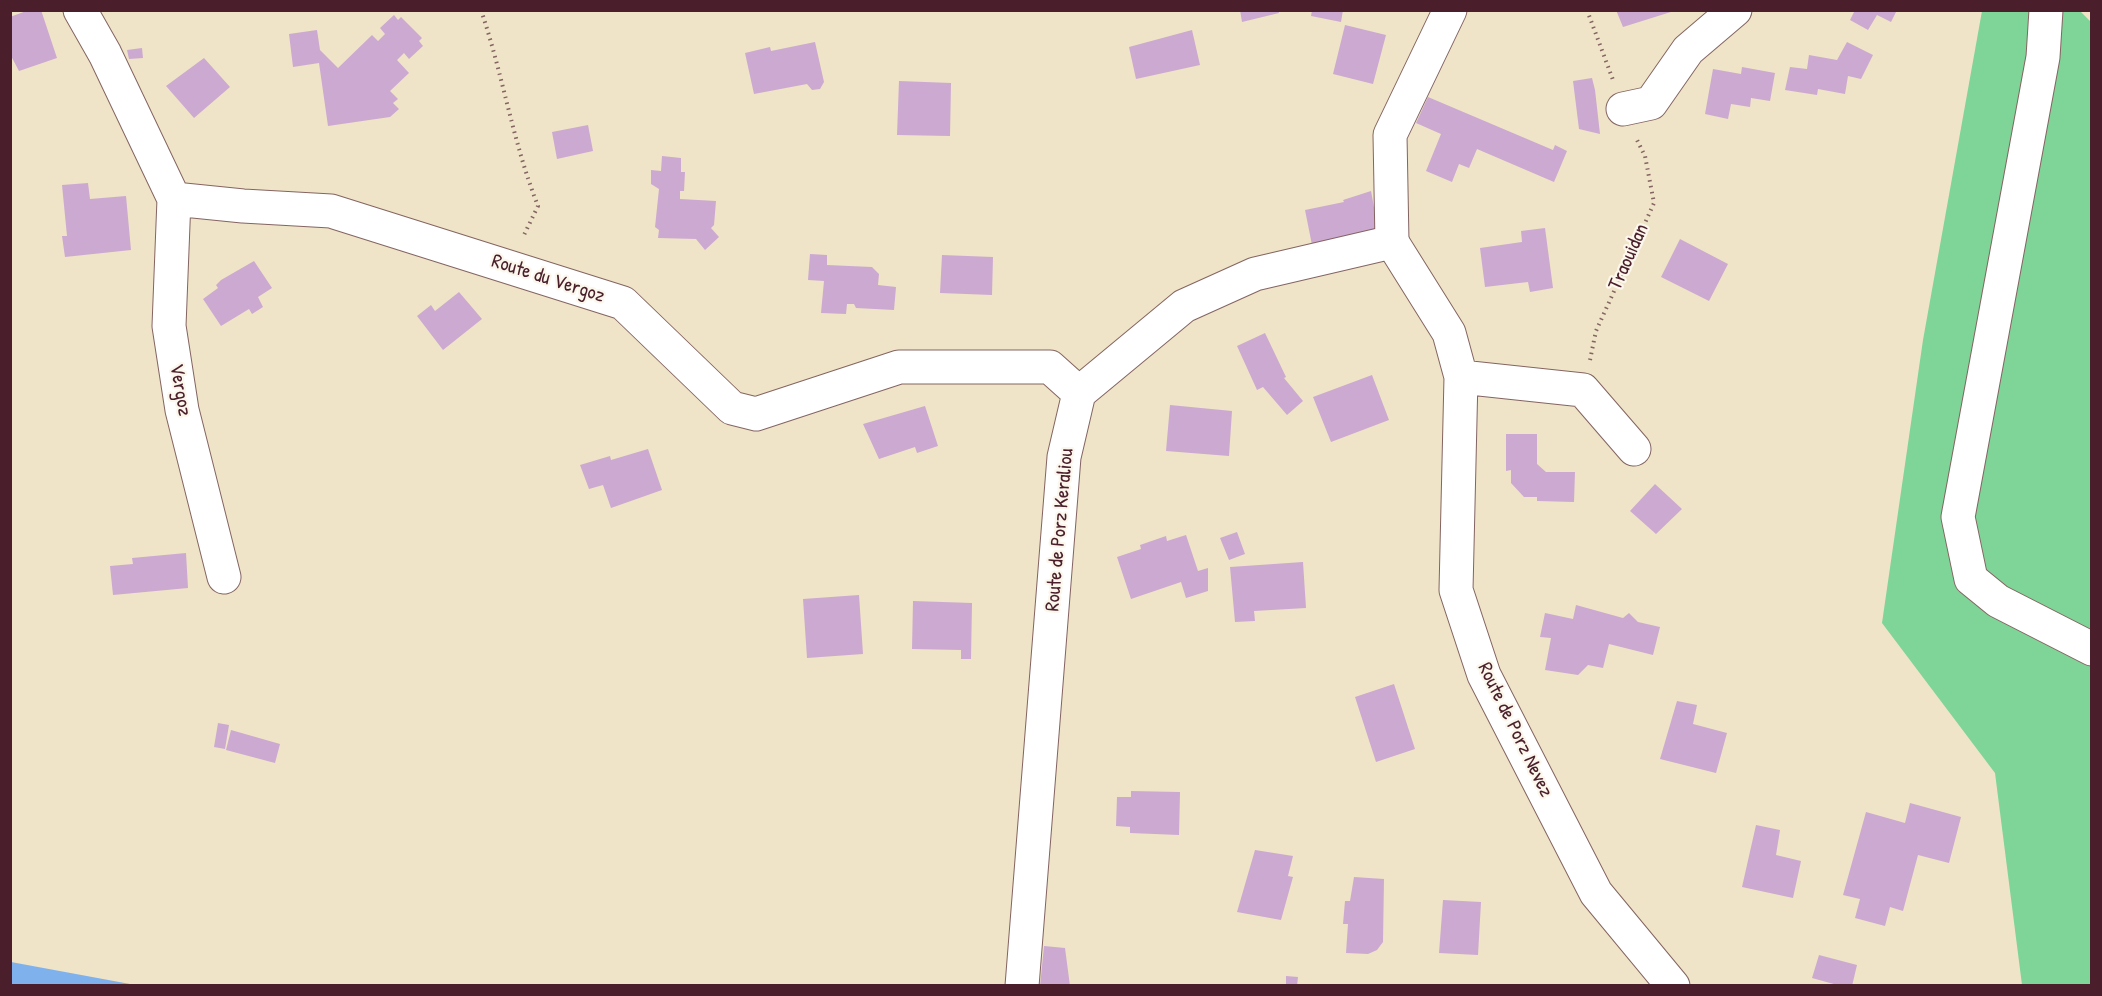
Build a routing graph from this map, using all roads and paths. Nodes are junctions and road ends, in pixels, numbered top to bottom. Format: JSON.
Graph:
{"nodes":[{"id":1,"x":80,"y":10,"type":"edge"},
{"id":2,"x":481,"y":10,"type":"edge"},
{"id":3,"x":1450,"y":10,"type":"edge"},
{"id":4,"x":1587,"y":10,"type":"edge"},
{"id":5,"x":1735,"y":10,"type":"edge"},
{"id":6,"x":2046,"y":10,"type":"edge"},
{"id":7,"x":1623,"y":109,"type":"junction"},
{"id":8,"x":174,"y":199,"type":"junction"},
{"id":9,"x":1392,"y":242,"type":"junction"},
{"id":10,"x":509,"y":268,"type":"junction"},
{"id":11,"x":1461,"y":377,"type":"junction"},
{"id":12,"x":1583,"y":390,"type":"junction"},
{"id":13,"x":1079,"y":393,"type":"junction"},
{"id":14,"x":1634,"y":449,"type":"dead end"},
{"id":15,"x":224,"y":577,"type":"dead end"},
{"id":16,"x":2091,"y":649,"type":"edge"},
{"id":17,"x":1022,"y":986,"type":"edge"},
{"id":18,"x":1673,"y":986,"type":"edge"}],
"edges":[{"from":1,"to":8,"type":"street"},
{"from":2,"to":10,"type":"path"},
{"from":3,"to":9,"type":"street"},
{"from":4,"to":7,"type":"path","name":"Traouidan"},
{"from":5,"to":7,"type":"street"},
{"from":6,"to":16,"type":"street"},
{"from":7,"to":12,"type":"path","name":"Traouidan"},
{"from":8,"to":10,"type":"street","name":"Route du Vergoz"},
{"from":8,"to":15,"type":"street","name":"Vergoz"},
{"from":9,"to":11,"type":"street","name":"Route de Porz Nevez"},
{"from":9,"to":13,"type":"street"},
{"from":10,"to":13,"type":"street","name":"Route du Vergoz"},
{"from":11,"to":12,"type":"street"},
{"from":11,"to":18,"type":"street","name":"Route de Porz Nevez"},
{"from":12,"to":14,"type":"street"},
{"from":13,"to":17,"type":"street","name":"Route de Porz Keraliou"}]}
